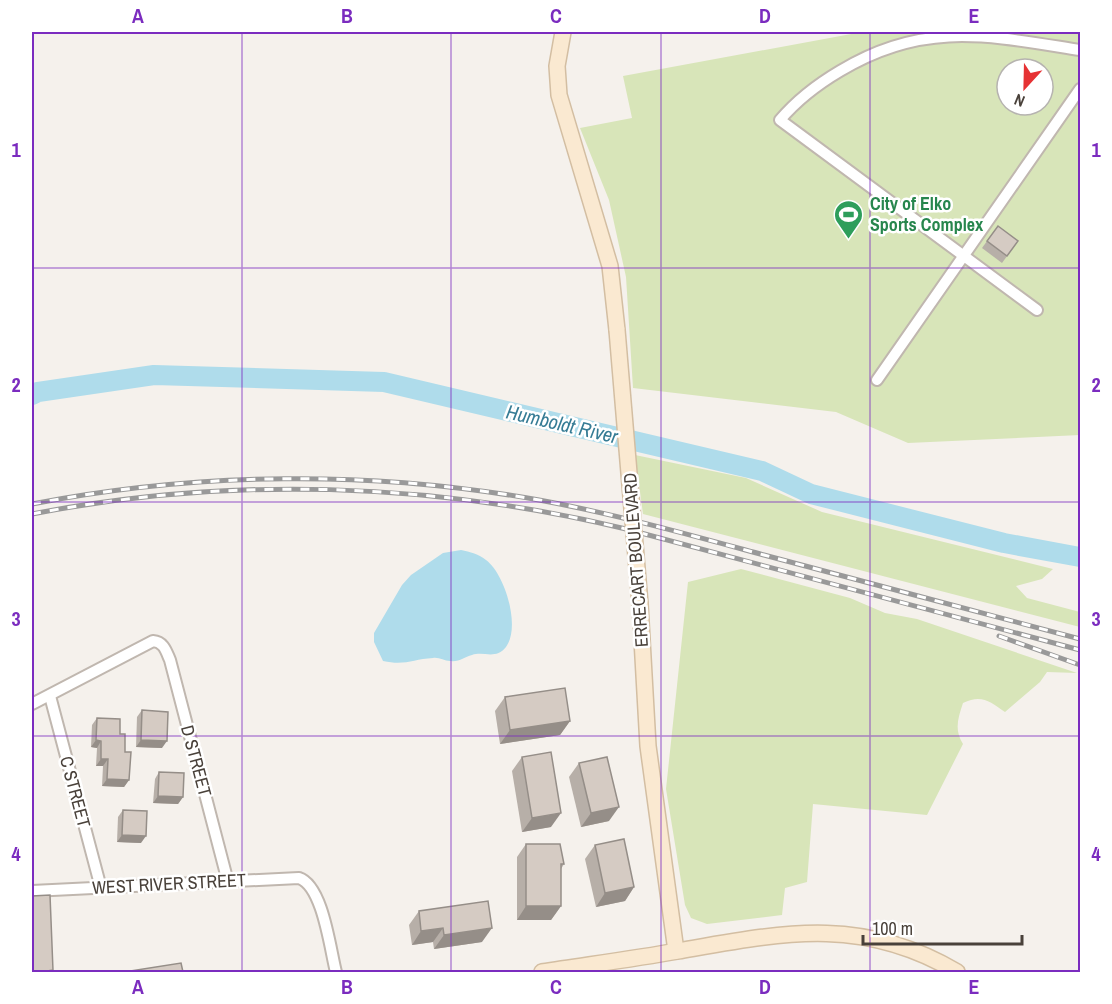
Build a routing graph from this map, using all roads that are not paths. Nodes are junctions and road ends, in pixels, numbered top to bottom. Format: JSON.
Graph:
{"nodes":[{"id":1,"x":563,"y":32,"type":"edge"},
{"id":2,"x":1080,"y":50,"type":"edge"},
{"id":3,"x":1080,"y":89,"type":"edge"},
{"id":4,"x":964,"y":256,"type":"junction"},
{"id":5,"x":1037,"y":310,"type":"dead end"},
{"id":6,"x":877,"y":380,"type":"dead end"},
{"id":7,"x":50,"y":696,"type":"junction"},
{"id":8,"x":32,"y":704,"type":"edge"},
{"id":9,"x":228,"y":882,"type":"junction"},
{"id":10,"x":101,"y":888,"type":"junction"},
{"id":11,"x":32,"y":891,"type":"edge"},
{"id":12,"x":676,"y":951,"type":"junction"},
{"id":13,"x":336,"y":972,"type":"edge"},
{"id":14,"x":542,"y":972,"type":"edge"},
{"id":15,"x":957,"y":972,"type":"edge"}],
"edges":[{"from":1,"to":12,"type":"street","name":"ERRECART BOULEVARD","bridge":true},
{"from":2,"to":4,"type":"street"},
{"from":3,"to":4,"type":"street"},
{"from":4,"to":5,"type":"street"},
{"from":4,"to":6,"type":"street"},
{"from":7,"to":8,"type":"street"},
{"from":7,"to":9,"type":"street","name":"D STREET"},
{"from":7,"to":10,"type":"street","name":"C STREET"},
{"from":9,"to":10,"type":"street","name":"WEST RIVER STREET"},
{"from":9,"to":13,"type":"street","name":"WEST RIVER STREET"},
{"from":10,"to":11,"type":"street","name":"WEST RIVER STREET"},
{"from":12,"to":14,"type":"street"},
{"from":12,"to":15,"type":"street"}]}
